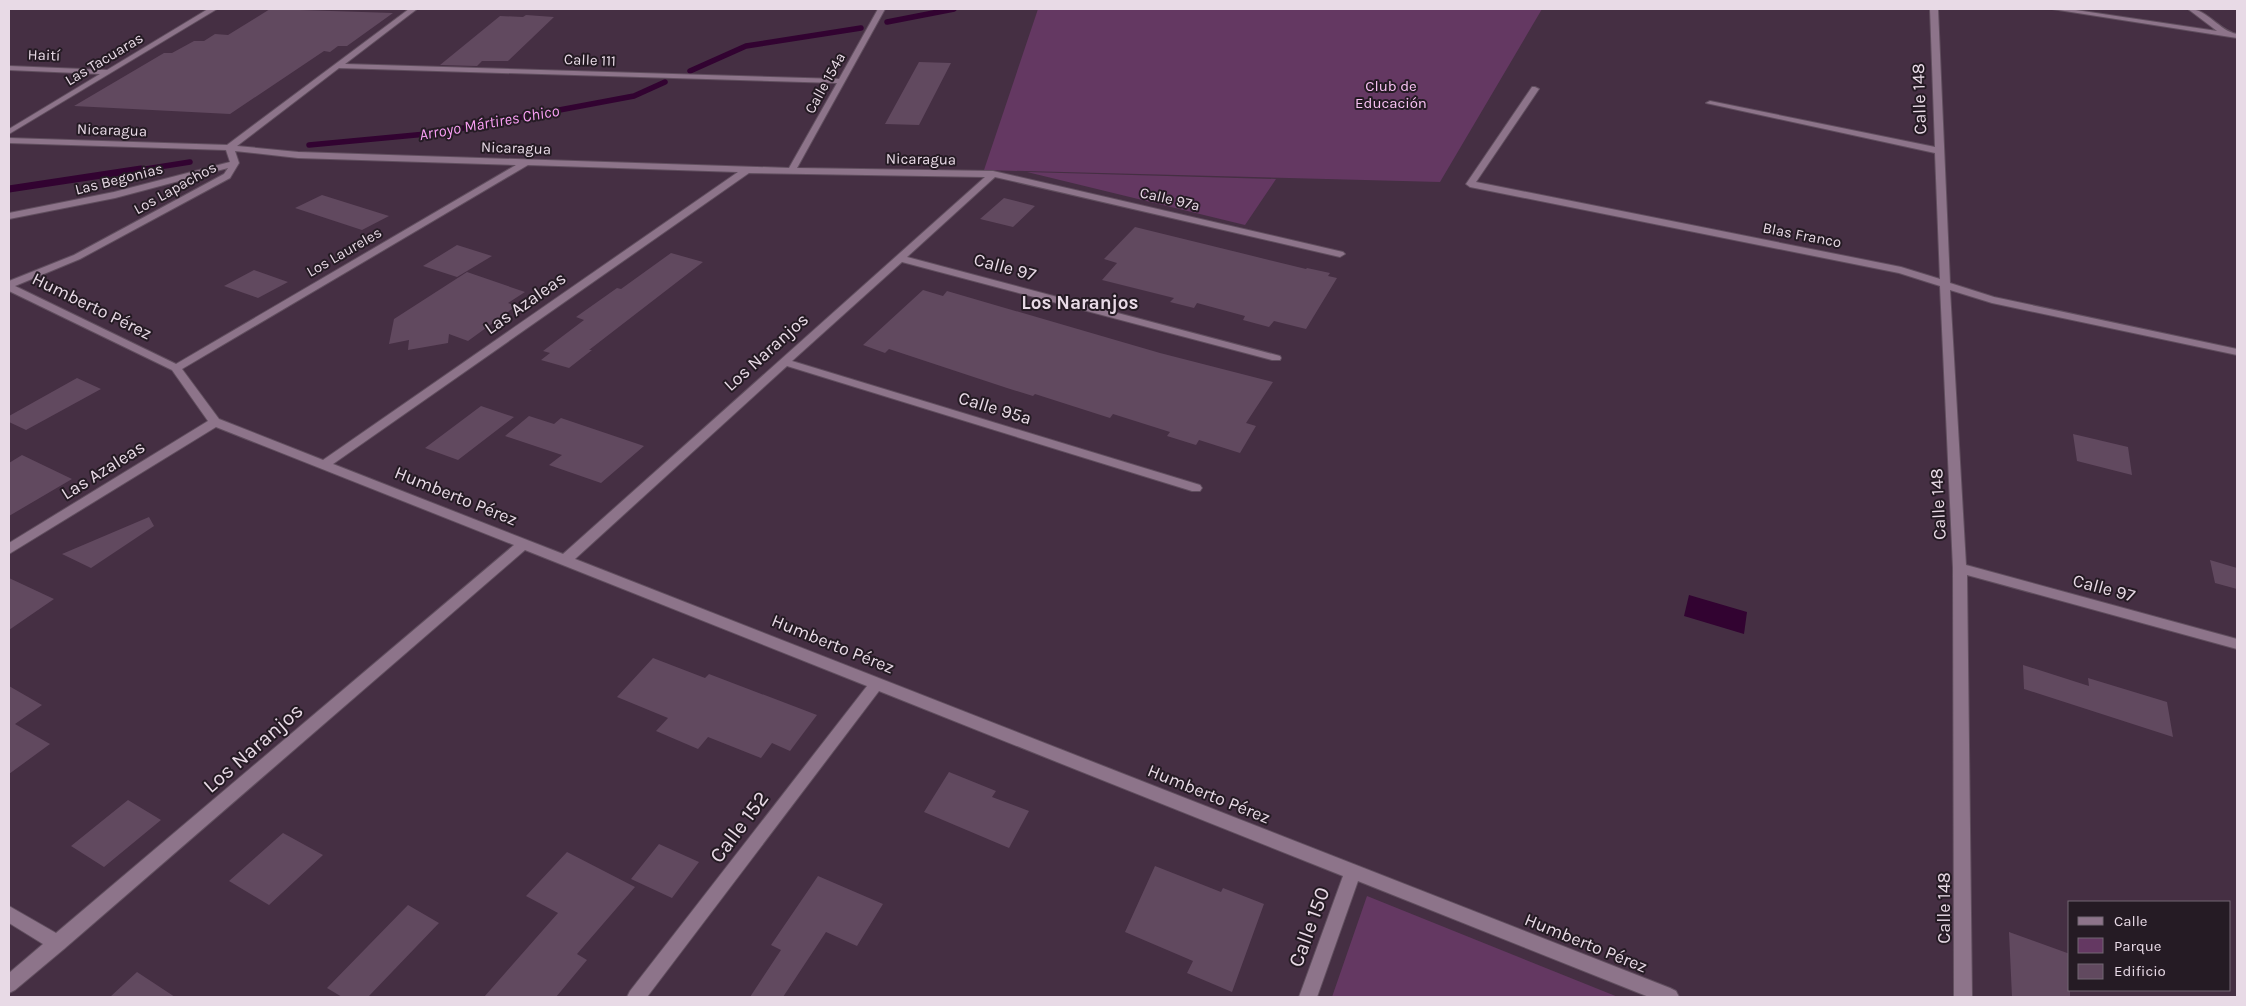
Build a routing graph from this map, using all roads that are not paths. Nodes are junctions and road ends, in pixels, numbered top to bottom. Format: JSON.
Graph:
{"nodes":[{"id":1,"x":213,"y":9,"type":"edge"},
{"id":2,"x":413,"y":9,"type":"edge"},
{"id":3,"x":882,"y":9,"type":"edge"},
{"id":4,"x":1934,"y":9,"type":"edge"},
{"id":5,"x":2056,"y":9,"type":"edge"},
{"id":6,"x":2192,"y":9,"type":"edge"},
{"id":7,"x":2227,"y":34,"type":"junction"},
{"id":8,"x":2237,"y":36,"type":"edge"},
{"id":9,"x":338,"y":66,"type":"junction"},
{"id":10,"x":9,"y":68,"type":"edge"},
{"id":11,"x":109,"y":72,"type":"junction"},
{"id":12,"x":842,"y":81,"type":"junction"},
{"id":13,"x":1535,"y":89,"type":"dead end"},
{"id":14,"x":1710,"y":103,"type":"dead end"},
{"id":15,"x":9,"y":132,"type":"edge"},
{"id":16,"x":9,"y":140,"type":"edge"},
{"id":17,"x":229,"y":148,"type":"junction"},
{"id":18,"x":1940,"y":151,"type":"junction"},
{"id":19,"x":527,"y":162,"type":"junction"},
{"id":20,"x":235,"y":164,"type":"junction"},
{"id":21,"x":747,"y":170,"type":"junction"},
{"id":22,"x":792,"y":170,"type":"junction"},
{"id":23,"x":993,"y":174,"type":"junction"},
{"id":24,"x":9,"y":216,"type":"edge"},
{"id":25,"x":1340,"y":254,"type":"dead end"},
{"id":26,"x":899,"y":258,"type":"junction"},
{"id":27,"x":1945,"y":285,"type":"junction"},
{"id":28,"x":9,"y":286,"type":"edge"},
{"id":29,"x":2237,"y":352,"type":"edge"},
{"id":30,"x":1276,"y":358,"type":"dead end"},
{"id":31,"x":784,"y":362,"type":"junction"},
{"id":32,"x":176,"y":368,"type":"junction"},
{"id":33,"x":215,"y":422,"type":"junction"},
{"id":34,"x":324,"y":465,"type":"junction"},
{"id":35,"x":1196,"y":488,"type":"dead end"},
{"id":36,"x":524,"y":544,"type":"junction"},
{"id":37,"x":9,"y":549,"type":"edge"},
{"id":38,"x":565,"y":560,"type":"junction"},
{"id":39,"x":1960,"y":568,"type":"junction"},
{"id":40,"x":2237,"y":644,"type":"edge"},
{"id":41,"x":877,"y":683,"type":"junction"},
{"id":42,"x":1353,"y":872,"type":"junction"},
{"id":43,"x":9,"y":914,"type":"edge"},
{"id":44,"x":58,"y":942,"type":"junction"},
{"id":45,"x":9,"y":984,"type":"edge"},
{"id":46,"x":636,"y":997,"type":"edge"},
{"id":47,"x":1308,"y":997,"type":"edge"},
{"id":48,"x":1670,"y":997,"type":"edge"},
{"id":49,"x":1963,"y":997,"type":"edge"}],
"edges":[{"from":1,"to":11,"type":"street","name":"Las Tacuaras"},
{"from":2,"to":9,"type":"street","name":"Los Lapachos"},
{"from":3,"to":12,"type":"street","name":"Calle 154a"},
{"from":4,"to":18,"type":"street","name":"Calle 148"},
{"from":5,"to":7,"type":"street"},
{"from":6,"to":7,"type":"street"},
{"from":7,"to":8,"type":"street"},
{"from":9,"to":12,"type":"street","name":"Calle 111"},
{"from":9,"to":17,"type":"street","name":"Los Lapachos"},
{"from":10,"to":11,"type":"street","name":"Haití"},
{"from":11,"to":15,"type":"street","name":"Las Tacuaras"},
{"from":12,"to":22,"type":"street","name":"Calle 154a"},
{"from":13,"to":27,"type":"street","name":"Blas Franco"},
{"from":14,"to":18,"type":"street"},
{"from":16,"to":17,"type":"street","name":"Nicaragua"},
{"from":17,"to":19,"type":"street","name":"Nicaragua"},
{"from":17,"to":20,"type":"street","name":"Los Lapachos"},
{"from":18,"to":27,"type":"street","name":"Calle 148"},
{"from":19,"to":21,"type":"street","name":"Nicaragua"},
{"from":19,"to":32,"type":"street","name":"Los Laureles"},
{"from":20,"to":24,"type":"street","name":"Las Begonias"},
{"from":20,"to":28,"type":"street","name":"Los Lapachos"},
{"from":21,"to":22,"type":"street","name":"Nicaragua"},
{"from":21,"to":34,"type":"street","name":"Las Azaleas"},
{"from":22,"to":23,"type":"street","name":"Nicaragua"},
{"from":23,"to":25,"type":"street","name":"Calle 97a"},
{"from":23,"to":26,"type":"street","name":"Los Naranjos"},
{"from":26,"to":30,"type":"street","name":"Calle 97"},
{"from":26,"to":31,"type":"street","name":"Los Naranjos"},
{"from":27,"to":29,"type":"street","name":"Blas Franco"},
{"from":27,"to":39,"type":"street","name":"Calle 148"},
{"from":28,"to":32,"type":"street","name":"Humberto Pérez"},
{"from":31,"to":35,"type":"street","name":"Calle 95a"},
{"from":31,"to":38,"type":"street","name":"Los Naranjos"},
{"from":32,"to":33,"type":"street","name":"Humberto Pérez"},
{"from":33,"to":34,"type":"street","name":"Humberto Pérez"},
{"from":33,"to":37,"type":"street","name":"Las Azaleas"},
{"from":34,"to":36,"type":"street","name":"Humberto Pérez"},
{"from":36,"to":38,"type":"street","name":"Humberto Pérez"},
{"from":36,"to":44,"type":"street","name":"Los Naranjos"},
{"from":38,"to":41,"type":"street","name":"Humberto Pérez"},
{"from":39,"to":40,"type":"street","name":"Calle 97"},
{"from":39,"to":49,"type":"street","name":"Calle 148"},
{"from":41,"to":42,"type":"street","name":"Humberto Pérez"},
{"from":41,"to":46,"type":"street","name":"Calle 152"},
{"from":42,"to":47,"type":"street","name":"Calle 150"},
{"from":42,"to":48,"type":"street","name":"Humberto Pérez"},
{"from":43,"to":44,"type":"street"},
{"from":44,"to":45,"type":"street","name":"Los Naranjos"}]}
